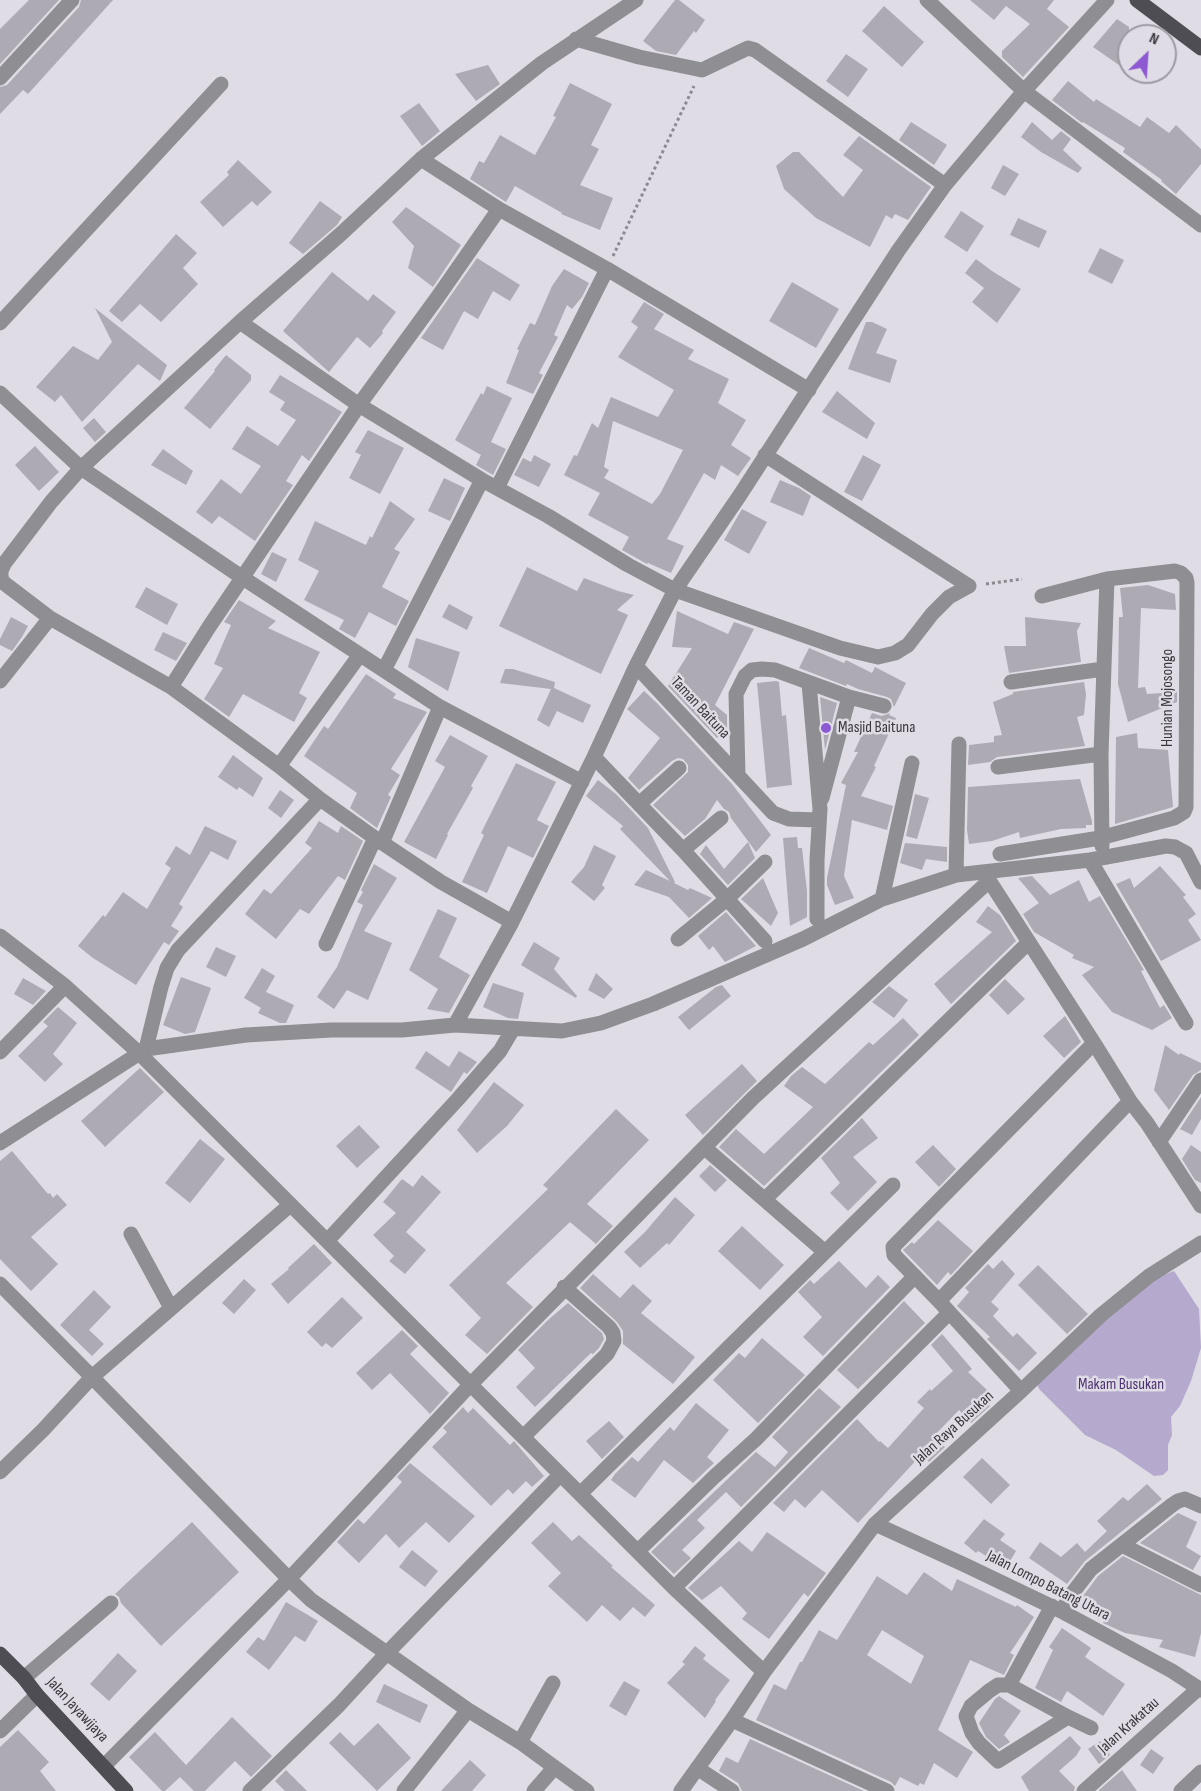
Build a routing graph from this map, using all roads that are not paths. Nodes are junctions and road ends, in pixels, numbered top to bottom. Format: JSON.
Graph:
{"nodes":[{"id":1,"x":72,"y":0,"type":"edge"},
{"id":2,"x":636,"y":0,"type":"edge"},
{"id":3,"x":927,"y":0,"type":"edge"},
{"id":4,"x":1107,"y":0,"type":"edge"},
{"id":5,"x":1137,"y":0,"type":"edge"},
{"id":6,"x":576,"y":39,"type":"junction"},
{"id":7,"x":1201,"y":48,"type":"edge"},
{"id":8,"x":0,"y":78,"type":"edge"},
{"id":9,"x":221,"y":84,"type":"dead end"},
{"id":10,"x":1024,"y":91,"type":"junction"},
{"id":11,"x":421,"y":159,"type":"junction"},
{"id":12,"x":945,"y":185,"type":"junction"},
{"id":13,"x":499,"y":209,"type":"junction"},
{"id":14,"x":1201,"y":225,"type":"edge"},
{"id":15,"x":607,"y":269,"type":"junction"},
{"id":16,"x":240,"y":322,"type":"junction"},
{"id":17,"x":0,"y":323,"type":"edge"},
{"id":18,"x":809,"y":390,"type":"junction"},
{"id":19,"x":0,"y":393,"type":"edge"},
{"id":20,"x":358,"y":405,"type":"junction"},
{"id":21,"x":765,"y":455,"type":"junction"},
{"id":22,"x":81,"y":468,"type":"junction"},
{"id":23,"x":482,"y":480,"type":"junction"},
{"id":24,"x":496,"y":488,"type":"junction"},
{"id":25,"x":243,"y":578,"type":"junction"},
{"id":26,"x":0,"y":579,"type":"edge"},
{"id":27,"x":1107,"y":579,"type":"junction"},
{"id":28,"x":675,"y":590,"type":"junction"},
{"id":29,"x":1042,"y":596,"type":"dead end"},
{"id":30,"x":50,"y":618,"type":"junction"},
{"id":31,"x":359,"y":656,"type":"junction"},
{"id":32,"x":636,"y":666,"type":"junction"},
{"id":33,"x":1103,"y":669,"type":"junction"},
{"id":34,"x":384,"y":670,"type":"junction"},
{"id":35,"x":0,"y":681,"type":"edge"},
{"id":36,"x":1011,"y":682,"type":"dead end"},
{"id":37,"x":809,"y":683,"type":"junction"},
{"id":38,"x":171,"y":687,"type":"junction"},
{"id":39,"x":849,"y":697,"type":"junction"},
{"id":40,"x":884,"y":706,"type":"dead end"},
{"id":41,"x":440,"y":707,"type":"junction"},
{"id":42,"x":958,"y":744,"type":"dead end"},
{"id":43,"x":1101,"y":754,"type":"junction"},
{"id":44,"x":594,"y":757,"type":"junction"},
{"id":45,"x":912,"y":763,"type":"dead end"},
{"id":46,"x":279,"y":766,"type":"junction"},
{"id":47,"x":999,"y":767,"type":"dead end"},
{"id":48,"x":679,"y":768,"type":"dead end"},
{"id":49,"x":738,"y":775,"type":"junction"},
{"id":50,"x":582,"y":782,"type":"junction"},
{"id":51,"x":320,"y":799,"type":"junction"},
{"id":52,"x":639,"y":804,"type":"junction"},
{"id":53,"x":819,"y":814,"type":"junction"},
{"id":54,"x":721,"y":818,"type":"dead end"},
{"id":55,"x":1100,"y":838,"type":"junction"},
{"id":56,"x":379,"y":841,"type":"junction"},
{"id":57,"x":683,"y":850,"type":"junction"},
{"id":58,"x":1000,"y":854,"type":"dead end"},
{"id":59,"x":1097,"y":859,"type":"junction"},
{"id":60,"x":765,"y":862,"type":"dead end"},
{"id":61,"x":956,"y":874,"type":"junction"},
{"id":62,"x":986,"y":877,"type":"junction"},
{"id":63,"x":1201,"y":882,"type":"edge"},
{"id":64,"x":727,"y":899,"type":"junction"},
{"id":65,"x":882,"y":899,"type":"junction"},
{"id":66,"x":817,"y":919,"type":"dead end"},
{"id":67,"x":512,"y":922,"type":"junction"},
{"id":68,"x":0,"y":936,"type":"edge"},
{"id":69,"x":678,"y":939,"type":"dead end"},
{"id":70,"x":765,"y":940,"type":"dead end"},
{"id":71,"x":1029,"y":942,"type":"junction"},
{"id":72,"x":326,"y":944,"type":"dead end"},
{"id":73,"x":65,"y":986,"type":"junction"},
{"id":74,"x":1186,"y":1023,"type":"dead end"},
{"id":75,"x":455,"y":1025,"type":"junction"},
{"id":76,"x":513,"y":1029,"type":"junction"},
{"id":77,"x":1094,"y":1043,"type":"junction"},
{"id":78,"x":143,"y":1051,"type":"junction"},
{"id":79,"x":0,"y":1052,"type":"edge"},
{"id":80,"x":1201,"y":1080,"type":"edge"},
{"id":81,"x":1130,"y":1101,"type":"junction"},
{"id":82,"x":1159,"y":1142,"type":"junction"},
{"id":83,"x":0,"y":1143,"type":"edge"},
{"id":84,"x":705,"y":1148,"type":"junction"},
{"id":85,"x":893,"y":1185,"type":"dead end"},
{"id":86,"x":765,"y":1199,"type":"junction"},
{"id":87,"x":290,"y":1204,"type":"junction"},
{"id":88,"x":1201,"y":1206,"type":"edge"},
{"id":89,"x":131,"y":1234,"type":"dead end"},
{"id":90,"x":328,"y":1240,"type":"junction"},
{"id":91,"x":1201,"y":1243,"type":"edge"},
{"id":92,"x":825,"y":1252,"type":"junction"},
{"id":93,"x":915,"y":1276,"type":"junction"},
{"id":94,"x":0,"y":1284,"type":"edge"},
{"id":95,"x":564,"y":1287,"type":"junction"},
{"id":96,"x":939,"y":1301,"type":"junction"},
{"id":97,"x":171,"y":1308,"type":"junction"},
{"id":98,"x":950,"y":1313,"type":"junction"},
{"id":99,"x":92,"y":1377,"type":"junction"},
{"id":100,"x":471,"y":1384,"type":"junction"},
{"id":101,"x":1021,"y":1391,"type":"junction"},
{"id":102,"x":523,"y":1437,"type":"junction"},
{"id":103,"x":0,"y":1472,"type":"edge"},
{"id":104,"x":560,"y":1474,"type":"junction"},
{"id":105,"x":580,"y":1494,"type":"junction"},
{"id":106,"x":1201,"y":1506,"type":"edge"},
{"id":107,"x":875,"y":1524,"type":"junction"},
{"id":108,"x":1122,"y":1545,"type":"junction"},
{"id":109,"x":638,"y":1551,"type":"junction"},
{"id":110,"x":289,"y":1580,"type":"junction"},
{"id":111,"x":1201,"y":1585,"type":"edge"},
{"id":112,"x":674,"y":1588,"type":"junction"},
{"id":113,"x":111,"y":1602,"type":"dead end"},
{"id":114,"x":1057,"y":1609,"type":"junction"},
{"id":115,"x":387,"y":1653,"type":"junction"},
{"id":116,"x":0,"y":1654,"type":"edge"},
{"id":117,"x":764,"y":1672,"type":"junction"},
{"id":118,"x":24,"y":1678,"type":"junction"},
{"id":119,"x":553,"y":1683,"type":"dead end"},
{"id":120,"x":1009,"y":1685,"type":"junction"},
{"id":121,"x":1200,"y":1689,"type":"edge"},
{"id":122,"x":37,"y":1695,"type":"junction"},
{"id":123,"x":468,"y":1710,"type":"junction"},
{"id":124,"x":1068,"y":1717,"type":"junction"},
{"id":125,"x":732,"y":1720,"type":"junction"},
{"id":126,"x":1091,"y":1728,"type":"dead end"},
{"id":127,"x":0,"y":1731,"type":"edge"},
{"id":128,"x":520,"y":1742,"type":"junction"},
{"id":129,"x":104,"y":1766,"type":"junction"},
{"id":130,"x":554,"y":1768,"type":"junction"},
{"id":131,"x":697,"y":1768,"type":"junction"},
{"id":132,"x":1201,"y":1772,"type":"edge"},
{"id":133,"x":126,"y":1791,"type":"edge"},
{"id":134,"x":250,"y":1791,"type":"edge"},
{"id":135,"x":404,"y":1791,"type":"edge"},
{"id":136,"x":534,"y":1791,"type":"edge"},
{"id":137,"x":587,"y":1791,"type":"edge"},
{"id":138,"x":681,"y":1791,"type":"edge"},
{"id":139,"x":732,"y":1791,"type":"edge"},
{"id":140,"x":887,"y":1791,"type":"edge"},
{"id":141,"x":1083,"y":1791,"type":"edge"},
{"id":142,"x":1180,"y":1791,"type":"edge"}],
"edges":[{"from":1,"to":8,"type":"street"},
{"from":2,"to":6,"type":"street"},
{"from":3,"to":10,"type":"street"},
{"from":4,"to":10,"type":"street"},
{"from":5,"to":7,"type":"main road"},
{"from":6,"to":11,"type":"street"},
{"from":6,"to":12,"type":"street"},
{"from":9,"to":17,"type":"street"},
{"from":10,"to":12,"type":"street"},
{"from":10,"to":14,"type":"street"},
{"from":11,"to":13,"type":"street"},
{"from":11,"to":16,"type":"street"},
{"from":12,"to":18,"type":"street"},
{"from":13,"to":15,"type":"street"},
{"from":13,"to":20,"type":"street"},
{"from":15,"to":18,"type":"street"},
{"from":15,"to":24,"type":"street"},
{"from":16,"to":20,"type":"street"},
{"from":16,"to":22,"type":"street"},
{"from":18,"to":21,"type":"street"},
{"from":19,"to":22,"type":"street"},
{"from":20,"to":23,"type":"street"},
{"from":20,"to":25,"type":"street"},
{"from":21,"to":28,"type":"street"},
{"from":21,"to":28,"type":"street"},
{"from":22,"to":25,"type":"street"},
{"from":22,"to":26,"type":"street"},
{"from":23,"to":24,"type":"street"},
{"from":23,"to":34,"type":"street"},
{"from":24,"to":28,"type":"street"},
{"from":25,"to":31,"type":"street"},
{"from":25,"to":38,"type":"street"},
{"from":26,"to":30,"type":"street"},
{"from":27,"to":29,"type":"street","name":"Hunian Mojosongo"},
{"from":27,"to":33,"type":"street"},
{"from":27,"to":55,"type":"street","name":"Hunian Mojosongo"},
{"from":28,"to":32,"type":"street"},
{"from":30,"to":35,"type":"street"},
{"from":30,"to":38,"type":"street"},
{"from":31,"to":34,"type":"street"},
{"from":31,"to":46,"type":"street"},
{"from":32,"to":44,"type":"street"},
{"from":32,"to":49,"type":"street","name":"Taman Baituna"},
{"from":33,"to":36,"type":"street"},
{"from":33,"to":43,"type":"street"},
{"from":34,"to":41,"type":"street"},
{"from":37,"to":39,"type":"street","name":"Taman Baituna"},
{"from":37,"to":49,"type":"street","name":"Taman Baituna"},
{"from":37,"to":53,"type":"street"},
{"from":38,"to":46,"type":"street"},
{"from":39,"to":40,"type":"street","name":"Taman Baituna"},
{"from":39,"to":53,"type":"street"},
{"from":41,"to":50,"type":"street"},
{"from":41,"to":56,"type":"street"},
{"from":42,"to":61,"type":"street"},
{"from":43,"to":47,"type":"street"},
{"from":43,"to":55,"type":"street"},
{"from":44,"to":50,"type":"street"},
{"from":44,"to":52,"type":"street"},
{"from":45,"to":65,"type":"street"},
{"from":46,"to":51,"type":"street"},
{"from":48,"to":52,"type":"street"},
{"from":49,"to":53,"type":"street","name":"Taman Baituna"},
{"from":50,"to":67,"type":"street"},
{"from":51,"to":56,"type":"street"},
{"from":51,"to":78,"type":"street"},
{"from":52,"to":57,"type":"street"},
{"from":53,"to":66,"type":"street"},
{"from":54,"to":57,"type":"street"},
{"from":55,"to":58,"type":"street","name":"Hunian Mojosongo"},
{"from":55,"to":59,"type":"street"},
{"from":56,"to":67,"type":"street"},
{"from":56,"to":72,"type":"street"},
{"from":57,"to":64,"type":"street"},
{"from":59,"to":62,"type":"street"},
{"from":59,"to":63,"type":"street"},
{"from":59,"to":74,"type":"street"},
{"from":60,"to":64,"type":"street"},
{"from":61,"to":62,"type":"street"},
{"from":61,"to":65,"type":"street"},
{"from":62,"to":71,"type":"street"},
{"from":62,"to":84,"type":"street"},
{"from":64,"to":69,"type":"street"},
{"from":64,"to":70,"type":"street"},
{"from":65,"to":76,"type":"street"},
{"from":67,"to":75,"type":"street"},
{"from":68,"to":73,"type":"street"},
{"from":71,"to":77,"type":"street"},
{"from":71,"to":86,"type":"street"},
{"from":73,"to":78,"type":"street"},
{"from":73,"to":79,"type":"street"},
{"from":75,"to":76,"type":"street"},
{"from":75,"to":78,"type":"street"},
{"from":76,"to":90,"type":"street"},
{"from":77,"to":81,"type":"street"},
{"from":77,"to":93,"type":"street"},
{"from":78,"to":83,"type":"street"},
{"from":78,"to":87,"type":"street"},
{"from":80,"to":82,"type":"street"},
{"from":81,"to":82,"type":"street"},
{"from":81,"to":96,"type":"street"},
{"from":82,"to":88,"type":"street"},
{"from":84,"to":86,"type":"street"},
{"from":84,"to":95,"type":"street"},
{"from":85,"to":92,"type":"street"},
{"from":86,"to":92,"type":"street"},
{"from":87,"to":90,"type":"street"},
{"from":87,"to":97,"type":"street"},
{"from":89,"to":97,"type":"street"},
{"from":90,"to":100,"type":"street"},
{"from":91,"to":101,"type":"street","name":"Jalan Raya Busukan"},
{"from":92,"to":105,"type":"street"},
{"from":93,"to":96,"type":"street"},
{"from":93,"to":109,"type":"street"},
{"from":94,"to":99,"type":"street"},
{"from":95,"to":100,"type":"street"},
{"from":95,"to":102,"type":"street"},
{"from":96,"to":98,"type":"street"},
{"from":97,"to":99,"type":"street"},
{"from":98,"to":101,"type":"street"},
{"from":98,"to":112,"type":"street"},
{"from":99,"to":103,"type":"street"},
{"from":99,"to":110,"type":"street"},
{"from":100,"to":102,"type":"street"},
{"from":100,"to":110,"type":"street"},
{"from":101,"to":107,"type":"street","name":"Jalan Raya Busukan"},
{"from":102,"to":104,"type":"street"},
{"from":104,"to":105,"type":"street"},
{"from":104,"to":115,"type":"street"},
{"from":105,"to":109,"type":"street"},
{"from":106,"to":108,"type":"street"},
{"from":107,"to":114,"type":"street","name":"Jalan Lompo Batang Utara"},
{"from":107,"to":117,"type":"street","name":"Jalan Raya Busukan"},
{"from":108,"to":111,"type":"street"},
{"from":108,"to":114,"type":"street"},
{"from":109,"to":112,"type":"street"},
{"from":110,"to":115,"type":"street"},
{"from":110,"to":129,"type":"street"},
{"from":112,"to":117,"type":"street"},
{"from":113,"to":118,"type":"street"},
{"from":114,"to":120,"type":"street"},
{"from":114,"to":121,"type":"street","name":"Jalan Lompo Batang Utara"},
{"from":115,"to":123,"type":"street"},
{"from":115,"to":134,"type":"street"},
{"from":116,"to":118,"type":"main road","name":"Jalan Jayawijaya"},
{"from":117,"to":125,"type":"street","name":"Jalan Raya Busukan"},
{"from":118,"to":122,"type":"main road","name":"Jalan Jayawijaya"},
{"from":119,"to":128,"type":"street"},
{"from":120,"to":124,"type":"street"},
{"from":120,"to":124,"type":"street"},
{"from":121,"to":141,"type":"street","name":"Jalan Krakatau"},
{"from":122,"to":127,"type":"street"},
{"from":122,"to":129,"type":"main road","name":"Jalan Jayawijaya"},
{"from":123,"to":128,"type":"street"},
{"from":123,"to":135,"type":"street"},
{"from":124,"to":126,"type":"street"},
{"from":125,"to":131,"type":"street","name":"Jalan Raya Busukan"},
{"from":125,"to":140,"type":"street"},
{"from":128,"to":130,"type":"street"},
{"from":129,"to":133,"type":"main road","name":"Jalan Jayawijaya"},
{"from":130,"to":136,"type":"street"},
{"from":130,"to":137,"type":"street"},
{"from":131,"to":138,"type":"street","name":"Jalan Raya Busukan"},
{"from":131,"to":139,"type":"street"},
{"from":132,"to":142,"type":"street"}]}
